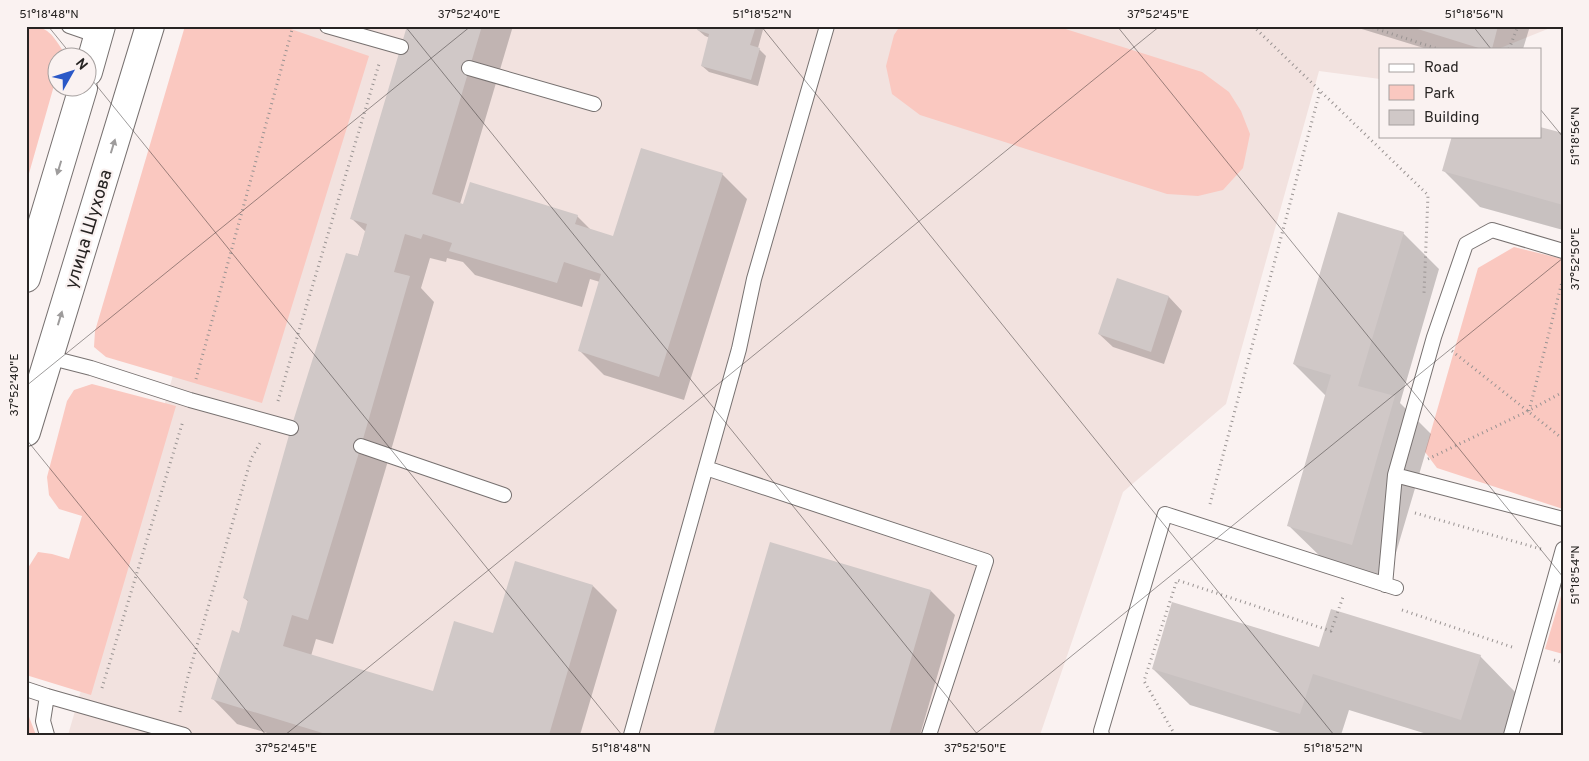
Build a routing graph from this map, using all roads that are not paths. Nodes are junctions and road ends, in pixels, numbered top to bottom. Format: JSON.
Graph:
{"nodes":[{"id":1,"x":69,"y":26,"type":"edge"},
{"id":2,"x":150,"y":26,"type":"edge"},
{"id":3,"x":327,"y":26,"type":"edge"},
{"id":4,"x":828,"y":26,"type":"edge"},
{"id":5,"x":100,"y":31,"type":"edge"},
{"id":6,"x":95,"y":48,"type":"edge"},
{"id":7,"x":401,"y":48,"type":"dead end"},
{"id":8,"x":470,"y":68,"type":"dead end"},
{"id":9,"x":80,"y":98,"type":"edge"},
{"id":10,"x":594,"y":104,"type":"dead end"},
{"id":11,"x":1563,"y":251,"type":"edge"},
{"id":12,"x":26,"y":278,"type":"edge"},
{"id":13,"x":48,"y":357,"type":"junction"},
{"id":14,"x":291,"y":428,"type":"dead end"},
{"id":15,"x":26,"y":432,"type":"edge"},
{"id":16,"x":361,"y":446,"type":"dead end"},
{"id":17,"x":706,"y":468,"type":"junction"},
{"id":18,"x":1395,"y":475,"type":"junction"},
{"id":19,"x":504,"y":495,"type":"dead end"},
{"id":20,"x":1563,"y":519,"type":"edge"},
{"id":21,"x":1563,"y":549,"type":"edge"},
{"id":22,"x":26,"y":688,"type":"edge"},
{"id":23,"x":47,"y":696,"type":"junction"},
{"id":24,"x":180,"y":734,"type":"edge"},
{"id":25,"x":46,"y":735,"type":"edge"},
{"id":26,"x":631,"y":735,"type":"edge"},
{"id":27,"x":929,"y":735,"type":"edge"},
{"id":28,"x":1102,"y":735,"type":"edge"},
{"id":29,"x":1511,"y":735,"type":"edge"}],
"edges":[{"from":1,"to":5,"type":"lane"},
{"from":13,"to":2,"type":"main road","name":"улица Шухова","one_way":true},
{"from":3,"to":7,"type":"lane"},
{"from":4,"to":17,"type":"lane"},
{"from":5,"to":6,"type":"main road"},
{"from":8,"to":10,"type":"lane"},
{"from":9,"to":12,"type":"main road","one_way":true},
{"from":11,"to":18,"type":"lane"},
{"from":13,"to":14,"type":"lane"},
{"from":13,"to":15,"type":"main road","name":"улица Шухова"},
{"from":16,"to":19,"type":"lane"},
{"from":17,"to":26,"type":"lane"},
{"from":17,"to":27,"type":"lane"},
{"from":18,"to":20,"type":"lane"},
{"from":18,"to":28,"type":"lane"},
{"from":21,"to":29,"type":"lane"},
{"from":22,"to":23,"type":"lane"},
{"from":23,"to":24,"type":"lane"},
{"from":23,"to":25,"type":"lane"}]}
